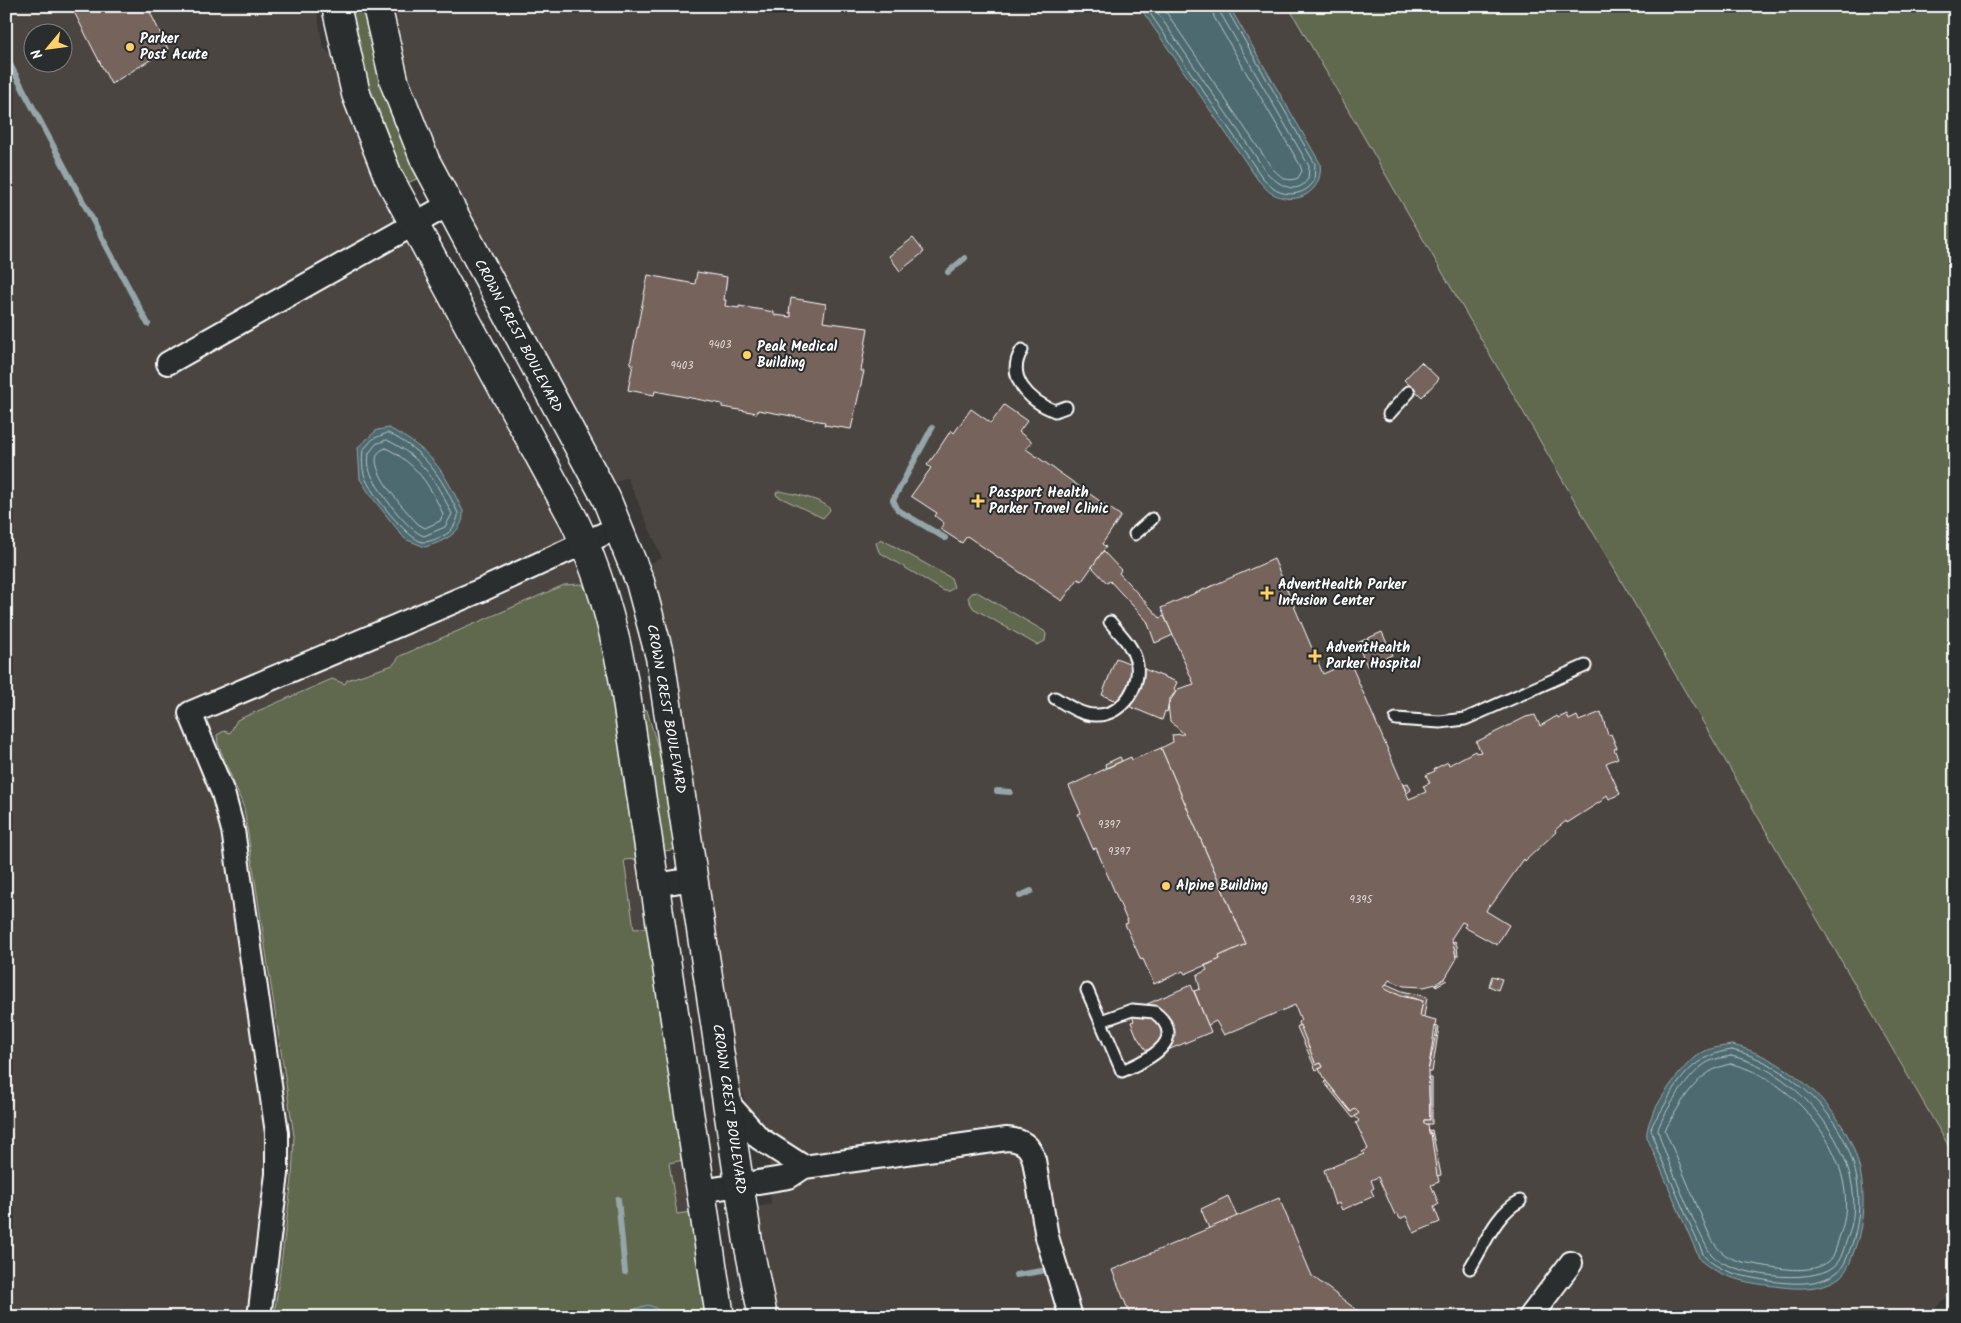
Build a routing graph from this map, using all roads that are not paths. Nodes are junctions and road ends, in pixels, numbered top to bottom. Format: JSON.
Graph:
{"nodes":[{"id":1,"x":336,"y":6,"type":"edge"},
{"id":2,"x":377,"y":6,"type":"edge"},
{"id":3,"x":448,"y":205,"type":"junction"},
{"id":4,"x":413,"y":225,"type":"junction"},
{"id":5,"x":1022,"y":350,"type":"dead end"},
{"id":6,"x":168,"y":363,"type":"dead end"},
{"id":7,"x":1409,"y":392,"type":"dead end"},
{"id":8,"x":1066,"y":407,"type":"dead end"},
{"id":9,"x":1389,"y":414,"type":"dead end"},
{"id":10,"x":1152,"y":519,"type":"dead end"},
{"id":11,"x":620,"y":527,"type":"junction"},
{"id":12,"x":1135,"y":534,"type":"dead end"},
{"id":13,"x":585,"y":544,"type":"junction"},
{"id":14,"x":1110,"y":622,"type":"dead end"},
{"id":15,"x":1585,"y":666,"type":"dead end"},
{"id":16,"x":1054,"y":698,"type":"dead end"},
{"id":17,"x":1396,"y":719,"type":"dead end"},
{"id":18,"x":694,"y":879,"type":"junction"},
{"id":19,"x":655,"y":885,"type":"junction"},
{"id":20,"x":1087,"y":990,"type":"dead end"},
{"id":21,"x":1101,"y":1021,"type":"junction"},
{"id":22,"x":729,"y":1104,"type":"junction"},
{"id":23,"x":804,"y":1167,"type":"junction"},
{"id":24,"x":740,"y":1184,"type":"junction"},
{"id":25,"x":701,"y":1190,"type":"junction"},
{"id":26,"x":1520,"y":1201,"type":"dead end"},
{"id":27,"x":1571,"y":1263,"type":"dead end"},
{"id":28,"x":1470,"y":1268,"type":"dead end"},
{"id":29,"x":259,"y":1317,"type":"edge"},
{"id":30,"x":720,"y":1317,"type":"edge"},
{"id":31,"x":763,"y":1317,"type":"edge"},
{"id":32,"x":1071,"y":1317,"type":"edge"},
{"id":33,"x":1530,"y":1317,"type":"edge"}],
"edges":[{"from":1,"to":4,"type":"main road"},
{"from":2,"to":3,"type":"main road","name":"CROWN CREST BOULEVARD"},
{"from":3,"to":4,"type":"street"},
{"from":3,"to":11,"type":"main road","name":"CROWN CREST BOULEVARD"},
{"from":4,"to":6,"type":"street"},
{"from":4,"to":13,"type":"main road"},
{"from":5,"to":8,"type":"lane"},
{"from":7,"to":9,"type":"lane"},
{"from":10,"to":12,"type":"lane"},
{"from":11,"to":13,"type":"street"},
{"from":11,"to":18,"type":"main road","name":"CROWN CREST BOULEVARD"},
{"from":13,"to":19,"type":"main road"},
{"from":13,"to":29,"type":"street"},
{"from":14,"to":16,"type":"lane"},
{"from":15,"to":17,"type":"lane"},
{"from":18,"to":19,"type":"street"},
{"from":18,"to":22,"type":"main road","name":"CROWN CREST BOULEVARD"},
{"from":19,"to":25,"type":"main road"},
{"from":20,"to":21,"type":"lane"},
{"from":21,"to":21,"type":"lane"},
{"from":22,"to":23,"type":"street"},
{"from":22,"to":24,"type":"main road","name":"CROWN CREST BOULEVARD"},
{"from":23,"to":24,"type":"street"},
{"from":23,"to":32,"type":"street"},
{"from":24,"to":25,"type":"street"},
{"from":24,"to":31,"type":"main road","name":"CROWN CREST BOULEVARD"},
{"from":25,"to":30,"type":"main road"},
{"from":26,"to":28,"type":"lane"},
{"from":27,"to":33,"type":"street"}]}
